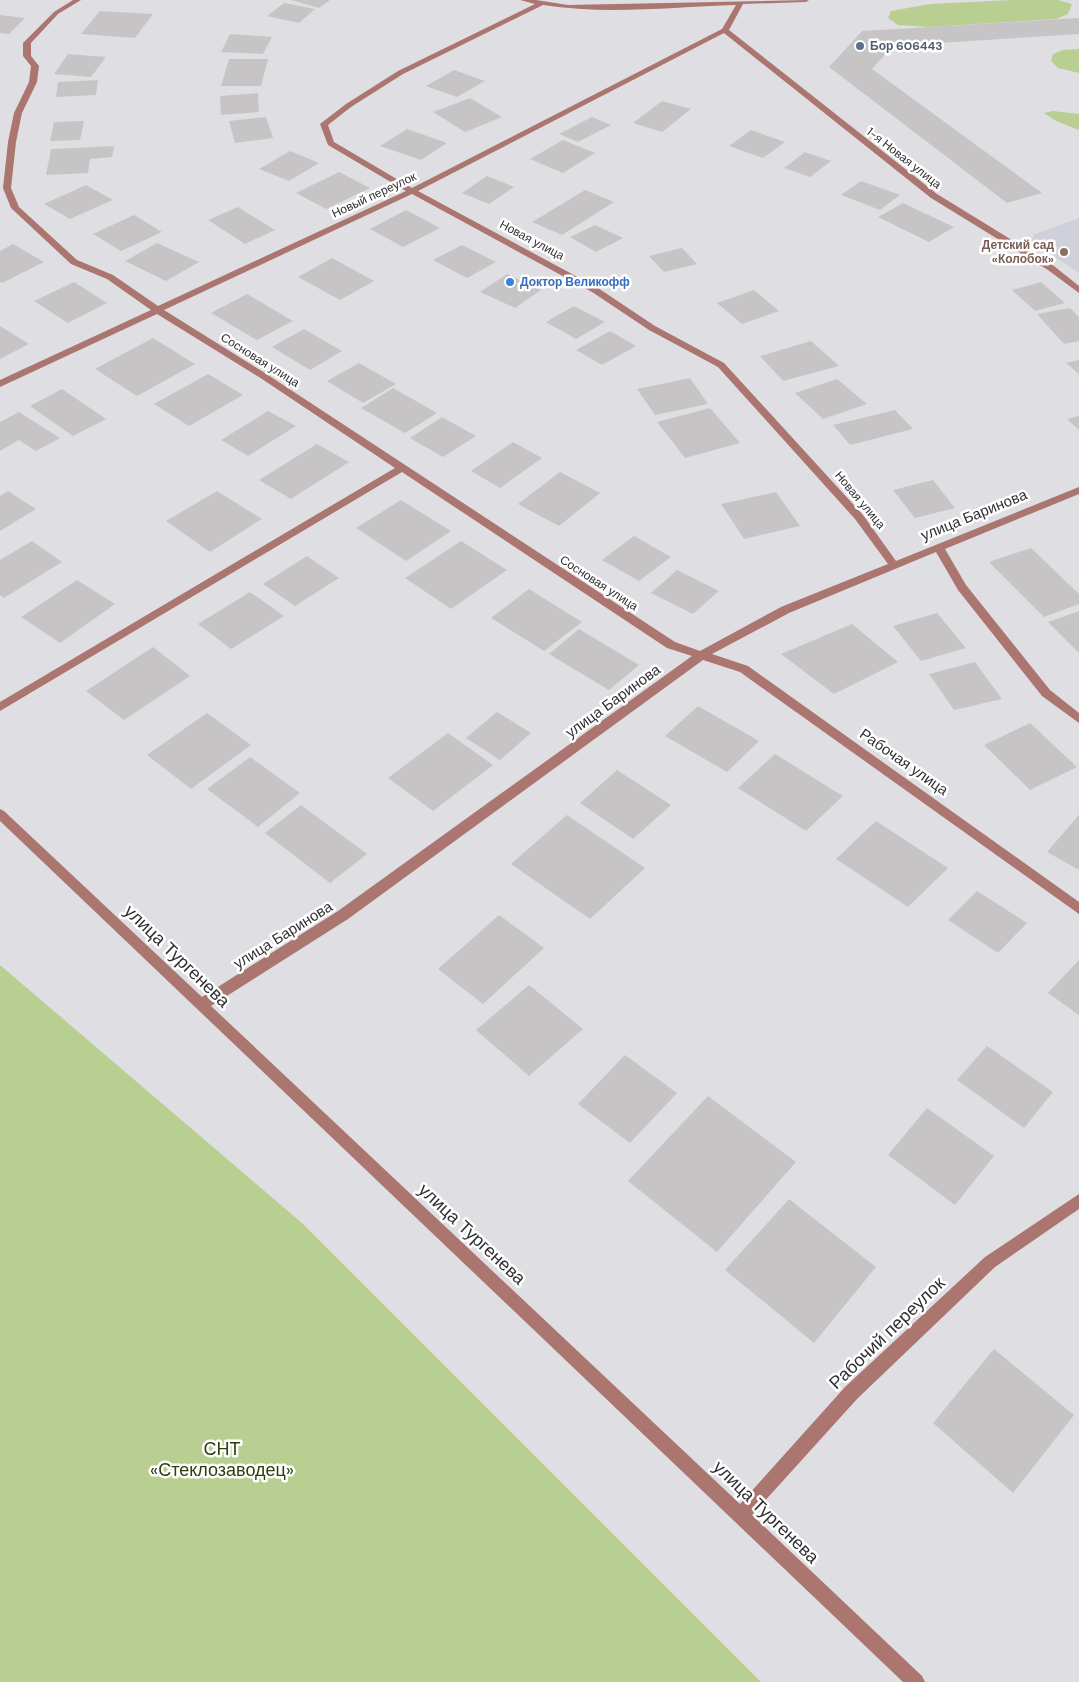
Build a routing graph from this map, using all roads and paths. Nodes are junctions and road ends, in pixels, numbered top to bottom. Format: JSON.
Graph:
{"nodes":[{"id":1,"x":78,"y":0,"type":"edge"},
{"id":2,"x":523,"y":0,"type":"edge"},
{"id":3,"x":806,"y":0,"type":"edge"},
{"id":4,"x":740,"y":3,"type":"junction"},
{"id":5,"x":540,"y":4,"type":"junction"},
{"id":6,"x":725,"y":30,"type":"junction"},
{"id":7,"x":412,"y":192,"type":"junction"},
{"id":8,"x":1079,"y":290,"type":"edge"},
{"id":9,"x":156,"y":310,"type":"junction"},
{"id":10,"x":0,"y":384,"type":"edge"},
{"id":11,"x":402,"y":468,"type":"junction"},
{"id":12,"x":1079,"y":490,"type":"edge"},
{"id":13,"x":938,"y":546,"type":"junction"},
{"id":14,"x":893,"y":564,"type":"junction"},
{"id":15,"x":703,"y":654,"type":"junction"},
{"id":16,"x":0,"y":707,"type":"edge"},
{"id":17,"x":1079,"y":719,"type":"edge"},
{"id":18,"x":0,"y":814,"type":"edge"},
{"id":19,"x":1079,"y":909,"type":"edge"},
{"id":20,"x":201,"y":1005,"type":"junction"},
{"id":21,"x":1079,"y":1201,"type":"edge"},
{"id":22,"x":742,"y":1514,"type":"junction"},
{"id":23,"x":916,"y":1682,"type":"edge"}],
"edges":[{"from":1,"to":9,"type":"street","name":"Сосновая улица"},
{"from":2,"to":5,"type":"street"},
{"from":3,"to":4,"type":"street"},
{"from":4,"to":5,"type":"street"},
{"from":4,"to":6,"type":"street"},
{"from":5,"to":7,"type":"street","name":"Новая улица"},
{"from":6,"to":7,"type":"street","name":"Новый переулок"},
{"from":6,"to":8,"type":"street","name":"1-я Новая улица"},
{"from":7,"to":9,"type":"street","name":"Новый переулок"},
{"from":7,"to":14,"type":"street","name":"Новая улица"},
{"from":9,"to":10,"type":"street","name":"Новый переулок"},
{"from":9,"to":11,"type":"street","name":"Сосновая улица"},
{"from":11,"to":15,"type":"street","name":"Сосновая улица"},
{"from":11,"to":16,"type":"street"},
{"from":12,"to":13,"type":"street","name":"улица Баринова"},
{"from":13,"to":14,"type":"street","name":"улица Баринова"},
{"from":13,"to":17,"type":"street"},
{"from":14,"to":15,"type":"street","name":"улица Баринова"},
{"from":15,"to":19,"type":"street","name":"Рабочая улица"},
{"from":15,"to":20,"type":"street","name":"улица Баринова"},
{"from":18,"to":20,"type":"street","name":"улица Тургенева"},
{"from":20,"to":22,"type":"street","name":"улица Тургенева"},
{"from":21,"to":22,"type":"street","name":"Рабочий переулок"},
{"from":22,"to":23,"type":"street","name":"улица Тургенева"}]}
